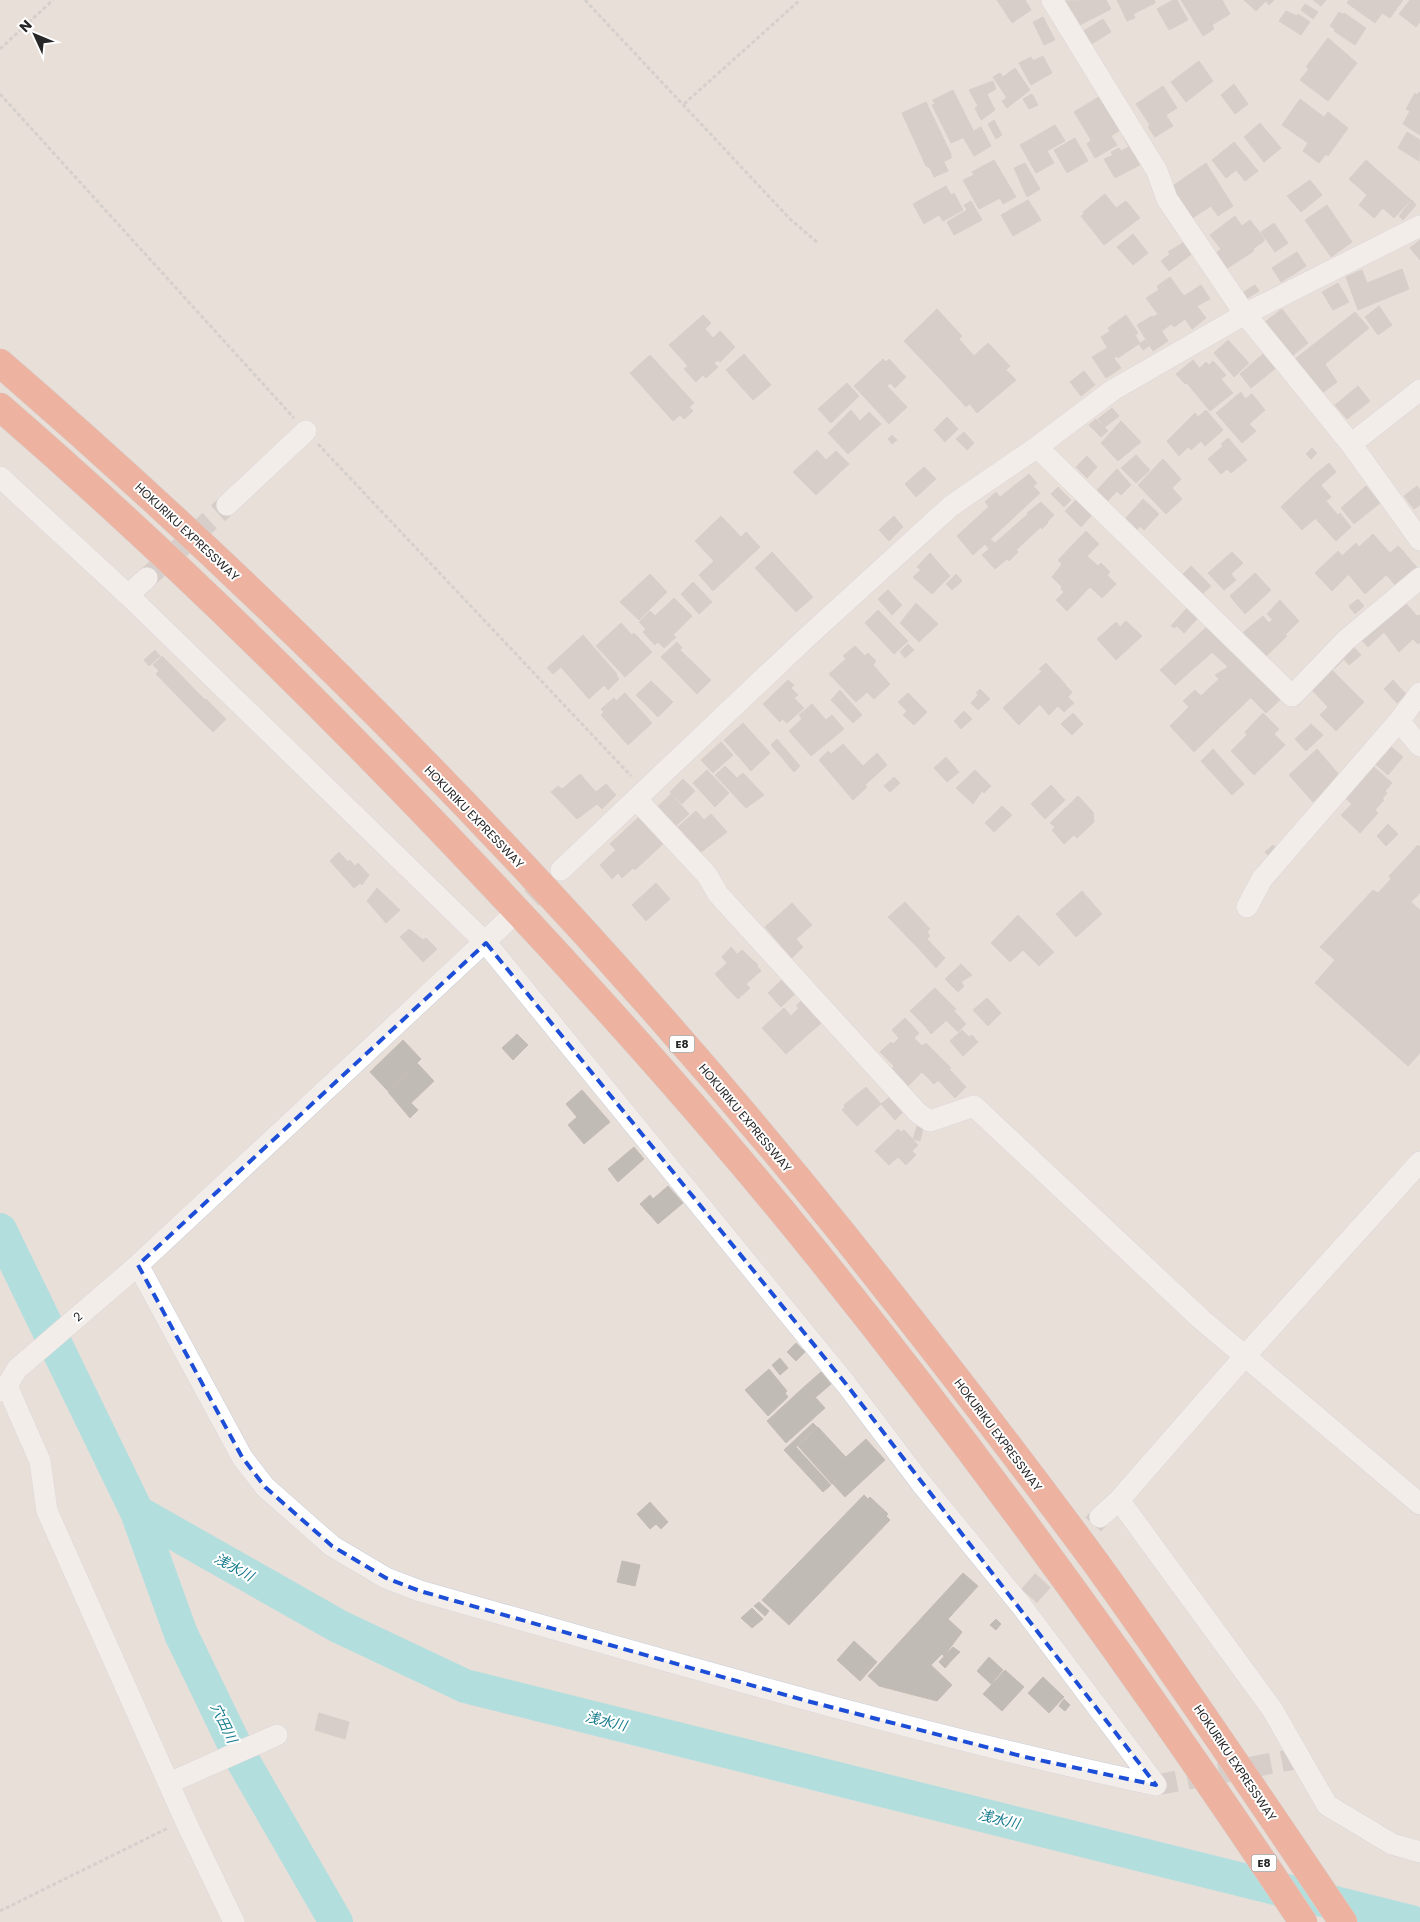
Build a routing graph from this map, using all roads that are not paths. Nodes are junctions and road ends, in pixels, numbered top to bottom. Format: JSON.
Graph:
{"nodes":[{"id":1,"x":1052,"y":0,"type":"edge"},
{"id":2,"x":1420,"y":226,"type":"edge"},
{"id":3,"x":1246,"y":314,"type":"junction"},
{"id":4,"x":0,"y":363,"type":"edge"},
{"id":5,"x":1420,"y":390,"type":"edge"},
{"id":6,"x":0,"y":406,"type":"edge"},
{"id":7,"x":306,"y":431,"type":"dead end"},
{"id":8,"x":1351,"y":444,"type":"junction"},
{"id":9,"x":1037,"y":447,"type":"junction"},
{"id":10,"x":0,"y":478,"type":"edge"},
{"id":11,"x":227,"y":505,"type":"tunnel mouth"},
{"id":12,"x":1420,"y":540,"type":"edge"},
{"id":13,"x":147,"y":578,"type":"tunnel mouth"},
{"id":14,"x":1420,"y":578,"type":"edge"},
{"id":15,"x":128,"y":595,"type":"junction"},
{"id":16,"x":1420,"y":693,"type":"edge"},
{"id":17,"x":1399,"y":721,"type":"junction"},
{"id":18,"x":1420,"y":746,"type":"edge"},
{"id":19,"x":636,"y":800,"type":"junction"},
{"id":20,"x":562,"y":870,"type":"tunnel mouth"},
{"id":21,"x":1248,"y":907,"type":"dead end"},
{"id":22,"x":508,"y":920,"type":"tunnel mouth"},
{"id":23,"x":486,"y":943,"type":"junction"},
{"id":24,"x":1420,"y":1162,"type":"edge"},
{"id":25,"x":138,"y":1265,"type":"junction"},
{"id":26,"x":1245,"y":1356,"type":"junction"},
{"id":27,"x":8,"y":1382,"type":"edge"},
{"id":28,"x":1119,"y":1500,"type":"junction"},
{"id":29,"x":1420,"y":1504,"type":"edge"},
{"id":30,"x":1100,"y":1517,"type":"tunnel mouth"},
{"id":31,"x":277,"y":1735,"type":"dead end"},
{"id":32,"x":172,"y":1781,"type":"junction"},
{"id":33,"x":1420,"y":1852,"type":"edge"},
{"id":34,"x":234,"y":1922,"type":"edge"},
{"id":35,"x":1303,"y":1922,"type":"edge"},
{"id":36,"x":1343,"y":1922,"type":"edge"}],
"edges":[{"from":1,"to":3,"type":"street"},
{"from":2,"to":3,"type":"street"},
{"from":3,"to":8,"type":"street"},
{"from":3,"to":9,"type":"street"},
{"from":4,"to":36,"type":"highway","name":"HOKURIKU EXPRESSWAY","number":"E8"},
{"from":5,"to":8,"type":"street"},
{"from":6,"to":35,"type":"highway","number":"E8"},
{"from":7,"to":11,"type":"street"},
{"from":8,"to":12,"type":"street"},
{"from":9,"to":14,"type":"street"},
{"from":9,"to":19,"type":"street"},
{"from":10,"to":15,"type":"street"},
{"from":13,"to":15,"type":"street"},
{"from":15,"to":23,"type":"street"},
{"from":16,"to":17,"type":"street"},
{"from":17,"to":18,"type":"street"},
{"from":17,"to":21,"type":"street"},
{"from":19,"to":20,"type":"street"},
{"from":19,"to":26,"type":"street"},
{"from":22,"to":23,"type":"street","name":"2"},
{"from":23,"to":25,"type":"street","name":"2"},
{"from":23,"to":25,"type":"street"},
{"from":24,"to":26,"type":"street"},
{"from":25,"to":27,"type":"street","name":"2"},
{"from":26,"to":28,"type":"street"},
{"from":26,"to":29,"type":"street"},
{"from":27,"to":32,"type":"street"},
{"from":28,"to":30,"type":"street"},
{"from":28,"to":33,"type":"street"},
{"from":31,"to":32,"type":"street"},
{"from":32,"to":34,"type":"street"}]}
